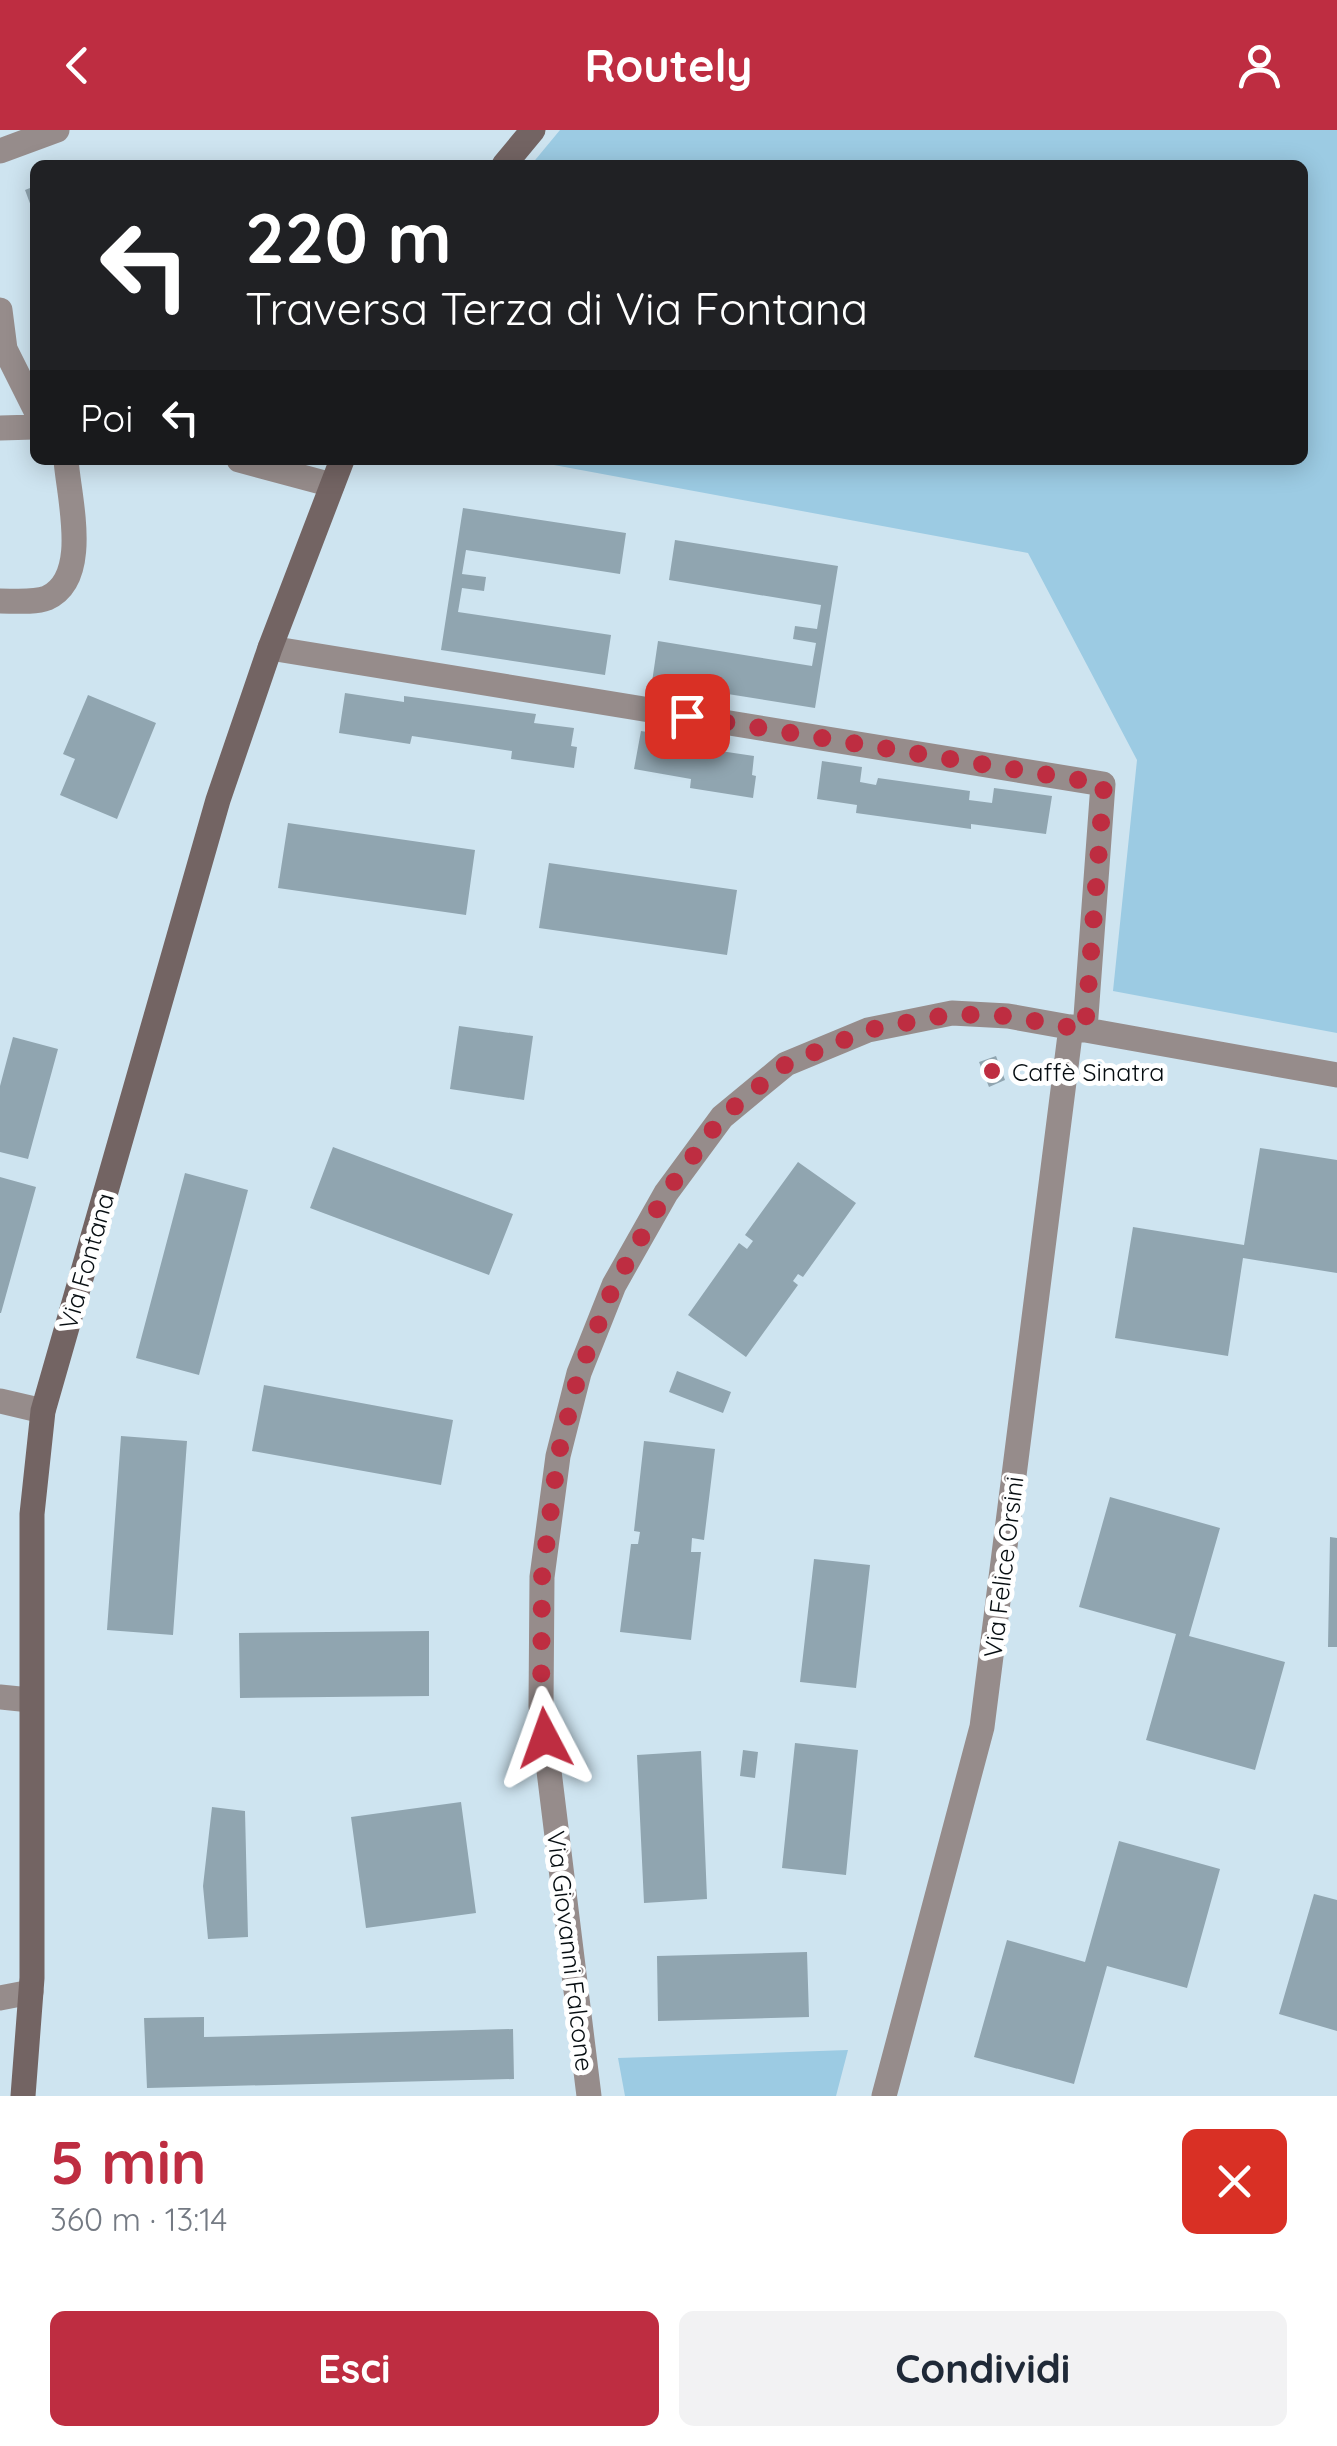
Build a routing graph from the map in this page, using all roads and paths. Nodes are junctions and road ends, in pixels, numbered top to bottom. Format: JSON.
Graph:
{"nodes":[{"id":1,"x":57,"y":130,"type":"edge"},
{"id":2,"x":533,"y":130,"type":"edge"},
{"id":3,"x":0,"y":151,"type":"edge"},
{"id":4,"x":508,"y":160,"type":"edge"},
{"id":5,"x":0,"y":310,"type":"edge"},
{"id":6,"x":30,"y":399,"type":"edge"},
{"id":7,"x":30,"y":427,"type":"edge"},
{"id":8,"x":0,"y":428,"type":"edge"},
{"id":9,"x":66,"y":465,"type":"edge"},
{"id":10,"x":258,"y":465,"type":"edge"},
{"id":11,"x":340,"y":465,"type":"edge"},
{"id":12,"x":332,"y":485,"type":"junction"},
{"id":13,"x":0,"y":602,"type":"edge"},
{"id":14,"x":270,"y":648,"type":"junction"},
{"id":15,"x":1078,"y":1028,"type":"junction"},
{"id":16,"x":1337,"y":1076,"type":"edge"},
{"id":17,"x":0,"y":1401,"type":"edge"},
{"id":18,"x":43,"y":1410,"type":"junction"},
{"id":19,"x":0,"y":1697,"type":"edge"},
{"id":20,"x":30,"y":1700,"type":"junction"},
{"id":21,"x":30,"y":1992,"type":"junction"},
{"id":22,"x":0,"y":1998,"type":"edge"},
{"id":23,"x":23,"y":2096,"type":"edge"},
{"id":24,"x":589,"y":2096,"type":"edge"},
{"id":25,"x":884,"y":2096,"type":"edge"}],
"edges":[{"from":1,"to":3,"type":"street"},
{"from":2,"to":4,"type":"street"},
{"from":5,"to":6,"type":"street"},
{"from":7,"to":8,"type":"street"},
{"from":9,"to":13,"type":"street"},
{"from":10,"to":12,"type":"street"},
{"from":11,"to":12,"type":"street","name":"Via Fontana"},
{"from":12,"to":14,"type":"street","name":"Via Fontana"},
{"from":14,"to":15,"type":"street","name":"Via Felice Orsini"},
{"from":14,"to":18,"type":"street","name":"Via Fontana"},
{"from":15,"to":16,"type":"street","name":"Via Giovanni Falcone"},
{"from":15,"to":24,"type":"street","name":"Via Giovanni Falcone"},
{"from":15,"to":25,"type":"street","name":"Via Felice Orsini"},
{"from":17,"to":18,"type":"street"},
{"from":18,"to":20,"type":"street","name":"Via Fontana"},
{"from":19,"to":20,"type":"street"},
{"from":20,"to":21,"type":"street","name":"Via Fontana"},
{"from":21,"to":22,"type":"street"},
{"from":21,"to":23,"type":"street","name":"Via Fontana"}]}
